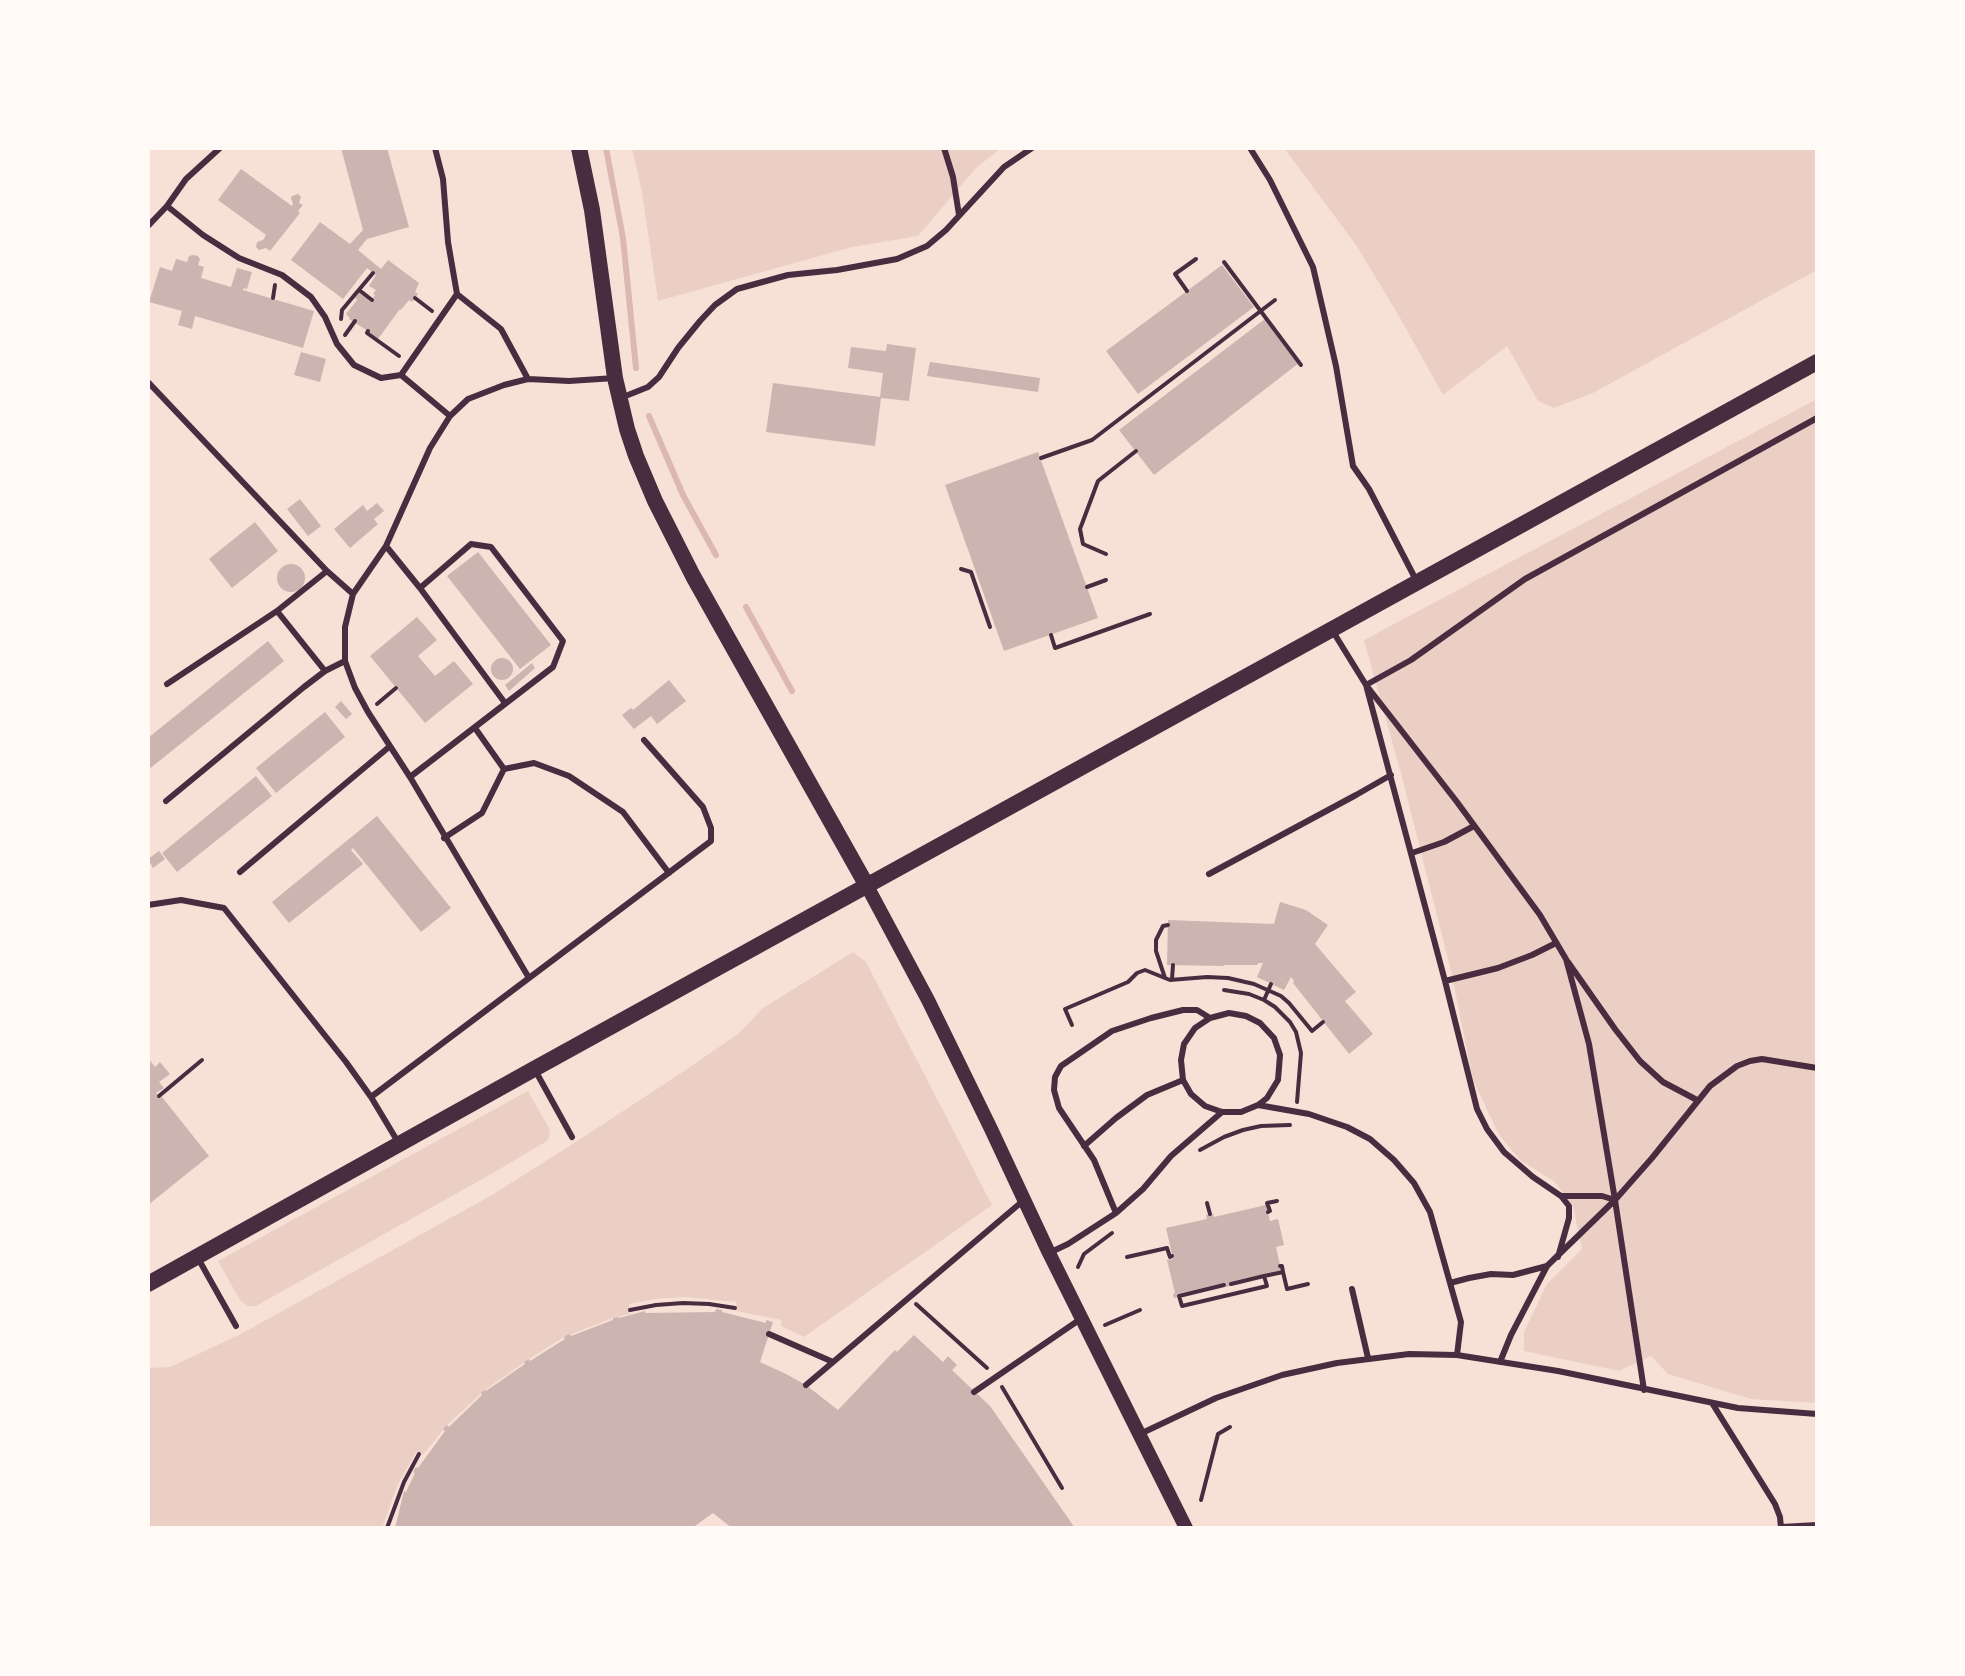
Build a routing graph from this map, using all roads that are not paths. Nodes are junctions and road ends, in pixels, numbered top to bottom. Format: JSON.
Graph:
{"nodes":[{"id":1,"x":220,"y":148,"type":"edge"},
{"id":2,"x":435,"y":148,"type":"edge"},
{"id":3,"x":579,"y":148,"type":"edge"},
{"id":4,"x":944,"y":148,"type":"edge"},
{"id":5,"x":1032,"y":148,"type":"edge"},
{"id":6,"x":1250,"y":148,"type":"edge"},
{"id":7,"x":167,"y":206,"type":"junction"},
{"id":8,"x":959,"y":215,"type":"junction"},
{"id":9,"x":148,"y":226,"type":"edge"},
{"id":10,"x":457,"y":294,"type":"junction"},
{"id":11,"x":1817,"y":362,"type":"edge"},
{"id":12,"x":401,"y":375,"type":"junction"},
{"id":13,"x":615,"y":378,"type":"junction"},
{"id":14,"x":528,"y":379,"type":"junction"},
{"id":15,"x":148,"y":382,"type":"edge"},
{"id":16,"x":619,"y":398,"type":"junction"},
{"id":17,"x":450,"y":416,"type":"junction"},
{"id":18,"x":1817,"y":418,"type":"edge"},
{"id":19,"x":386,"y":546,"type":"junction"},
{"id":20,"x":327,"y":571,"type":"junction"},
{"id":21,"x":1417,"y":583,"type":"junction"},
{"id":22,"x":420,"y":588,"type":"junction"},
{"id":23,"x":353,"y":594,"type":"junction"},
{"id":24,"x":277,"y":611,"type":"junction"},
{"id":25,"x":1332,"y":630,"type":"junction"},
{"id":26,"x":345,"y":661,"type":"junction"},
{"id":27,"x":325,"y":671,"type":"junction"},
{"id":28,"x":167,"y":684,"type":"dead end"},
{"id":29,"x":1366,"y":685,"type":"junction"},
{"id":30,"x":505,"y":703,"type":"junction"},
{"id":31,"x":475,"y":728,"type":"junction"},
{"id":32,"x":644,"y":740,"type":"dead end"},
{"id":33,"x":389,"y":747,"type":"junction"},
{"id":34,"x":504,"y":769,"type":"junction"},
{"id":35,"x":1391,"y":775,"type":"junction"},
{"id":36,"x":410,"y":777,"type":"junction"},
{"id":37,"x":166,"y":801,"type":"dead end"},
{"id":38,"x":1474,"y":826,"type":"junction"},
{"id":39,"x":444,"y":838,"type":"junction"},
{"id":40,"x":1412,"y":853,"type":"junction"},
{"id":41,"x":240,"y":872,"type":"dead end"},
{"id":42,"x":669,"y":873,"type":"junction"},
{"id":43,"x":1209,"y":874,"type":"dead end"},
{"id":44,"x":867,"y":886,"type":"junction"},
{"id":45,"x":148,"y":905,"type":"edge"},
{"id":46,"x":1556,"y":943,"type":"junction"},
{"id":47,"x":1566,"y":959,"type":"junction"},
{"id":48,"x":529,"y":978,"type":"junction"},
{"id":49,"x":1445,"y":981,"type":"junction"},
{"id":50,"x":1210,"y":1018,"type":"junction"},
{"id":51,"x":1817,"y":1068,"type":"edge"},
{"id":52,"x":534,"y":1069,"type":"junction"},
{"id":53,"x":1183,"y":1080,"type":"junction"},
{"id":54,"x":371,"y":1097,"type":"junction"},
{"id":55,"x":1697,"y":1100,"type":"junction"},
{"id":56,"x":1258,"y":1105,"type":"junction"},
{"id":57,"x":1222,"y":1112,"type":"junction"},
{"id":58,"x":572,"y":1137,"type":"dead end"},
{"id":59,"x":400,"y":1145,"type":"junction"},
{"id":60,"x":1084,"y":1146,"type":"junction"},
{"id":61,"x":1561,"y":1196,"type":"junction"},
{"id":62,"x":1024,"y":1200,"type":"junction"},
{"id":63,"x":1615,"y":1200,"type":"junction"},
{"id":64,"x":1116,"y":1213,"type":"junction"},
{"id":65,"x":1049,"y":1253,"type":"junction"},
{"id":66,"x":197,"y":1257,"type":"junction"},
{"id":67,"x":1558,"y":1257,"type":"junction"},
{"id":68,"x":1547,"y":1266,"type":"junction"},
{"id":69,"x":1450,"y":1283,"type":"junction"},
{"id":70,"x":148,"y":1284,"type":"edge"},
{"id":71,"x":1352,"y":1289,"type":"dead end"},
{"id":72,"x":1082,"y":1318,"type":"junction"},
{"id":73,"x":236,"y":1326,"type":"dead end"},
{"id":74,"x":769,"y":1334,"type":"dead end"},
{"id":75,"x":1457,"y":1355,"type":"junction"},
{"id":76,"x":1368,"y":1358,"type":"junction"},
{"id":77,"x":833,"y":1362,"type":"junction"},
{"id":78,"x":1500,"y":1362,"type":"junction"},
{"id":79,"x":806,"y":1385,"type":"dead end"},
{"id":80,"x":1644,"y":1390,"type":"junction"},
{"id":81,"x":974,"y":1392,"type":"dead end"},
{"id":82,"x":1712,"y":1403,"type":"junction"},
{"id":83,"x":1817,"y":1414,"type":"edge"},
{"id":84,"x":1139,"y":1434,"type":"junction"},
{"id":85,"x":1817,"y":1525,"type":"edge"},
{"id":86,"x":1781,"y":1527,"type":"edge"},
{"id":87,"x":1186,"y":1528,"type":"edge"}],
"edges":[{"from":1,"to":7,"type":"lane"},
{"from":2,"to":10,"type":"lane"},
{"from":3,"to":13,"type":"main road"},
{"from":4,"to":8,"type":"lane"},
{"from":5,"to":8,"type":"lane"},
{"from":6,"to":21,"type":"lane"},
{"from":7,"to":9,"type":"lane"},
{"from":7,"to":12,"type":"lane"},
{"from":8,"to":16,"type":"lane"},
{"from":10,"to":12,"type":"lane"},
{"from":10,"to":14,"type":"lane"},
{"from":11,"to":21,"type":"main road"},
{"from":12,"to":17,"type":"lane"},
{"from":13,"to":14,"type":"lane"},
{"from":13,"to":16,"type":"main road"},
{"from":14,"to":17,"type":"lane"},
{"from":15,"to":20,"type":"lane"},
{"from":16,"to":44,"type":"main road"},
{"from":17,"to":19,"type":"lane"},
{"from":18,"to":29,"type":"lane"},
{"from":19,"to":22,"type":"lane"},
{"from":19,"to":23,"type":"lane"},
{"from":20,"to":23,"type":"lane"},
{"from":20,"to":24,"type":"lane"},
{"from":21,"to":25,"type":"main road"},
{"from":22,"to":30,"type":"lane"},
{"from":22,"to":30,"type":"lane"},
{"from":23,"to":26,"type":"lane"},
{"from":24,"to":27,"type":"lane"},
{"from":24,"to":28,"type":"lane"},
{"from":25,"to":29,"type":"lane"},
{"from":25,"to":44,"type":"main road"},
{"from":26,"to":27,"type":"lane"},
{"from":26,"to":33,"type":"lane"},
{"from":27,"to":37,"type":"lane"},
{"from":29,"to":35,"type":"lane"},
{"from":29,"to":38,"type":"lane"},
{"from":30,"to":31,"type":"lane"},
{"from":31,"to":34,"type":"lane"},
{"from":31,"to":36,"type":"lane"},
{"from":32,"to":42,"type":"lane"},
{"from":33,"to":36,"type":"lane"},
{"from":33,"to":41,"type":"lane"},
{"from":34,"to":39,"type":"lane"},
{"from":34,"to":42,"type":"lane"},
{"from":35,"to":40,"type":"lane"},
{"from":35,"to":43,"type":"lane"},
{"from":36,"to":39,"type":"lane"},
{"from":38,"to":40,"type":"lane"},
{"from":38,"to":46,"type":"lane"},
{"from":39,"to":48,"type":"lane"},
{"from":40,"to":49,"type":"lane"},
{"from":42,"to":48,"type":"lane"},
{"from":44,"to":52,"type":"main road"},
{"from":44,"to":62,"type":"street"},
{"from":45,"to":54,"type":"lane"},
{"from":46,"to":47,"type":"lane"},
{"from":46,"to":49,"type":"lane"},
{"from":47,"to":55,"type":"lane"},
{"from":47,"to":63,"type":"lane"},
{"from":48,"to":54,"type":"lane"},
{"from":49,"to":61,"type":"lane"},
{"from":50,"to":53,"type":"lane"},
{"from":50,"to":56,"type":"lane"},
{"from":50,"to":60,"type":"lane"},
{"from":51,"to":55,"type":"lane"},
{"from":52,"to":58,"type":"lane"},
{"from":52,"to":59,"type":"main road"},
{"from":53,"to":57,"type":"lane"},
{"from":53,"to":60,"type":"lane"},
{"from":54,"to":59,"type":"lane"},
{"from":55,"to":63,"type":"lane"},
{"from":56,"to":57,"type":"lane"},
{"from":56,"to":69,"type":"lane"},
{"from":57,"to":64,"type":"lane"},
{"from":59,"to":66,"type":"main road"},
{"from":60,"to":64,"type":"lane"},
{"from":61,"to":63,"type":"lane"},
{"from":61,"to":67,"type":"lane"},
{"from":62,"to":65,"type":"street"},
{"from":62,"to":77,"type":"lane"},
{"from":63,"to":67,"type":"lane"},
{"from":63,"to":80,"type":"lane"},
{"from":64,"to":65,"type":"lane"},
{"from":65,"to":72,"type":"street"},
{"from":66,"to":70,"type":"main road"},
{"from":66,"to":73,"type":"lane"},
{"from":67,"to":68,"type":"lane"},
{"from":68,"to":69,"type":"lane"},
{"from":68,"to":78,"type":"lane"},
{"from":69,"to":75,"type":"lane"},
{"from":71,"to":76,"type":"lane"},
{"from":72,"to":81,"type":"lane"},
{"from":72,"to":84,"type":"street"},
{"from":74,"to":77,"type":"lane"},
{"from":75,"to":76,"type":"lane"},
{"from":75,"to":78,"type":"lane"},
{"from":76,"to":84,"type":"lane"},
{"from":77,"to":79,"type":"lane"},
{"from":78,"to":80,"type":"lane"},
{"from":80,"to":82,"type":"lane"},
{"from":82,"to":83,"type":"lane"},
{"from":82,"to":86,"type":"lane"},
{"from":84,"to":87,"type":"street"},
{"from":85,"to":86,"type":"lane"}]}
